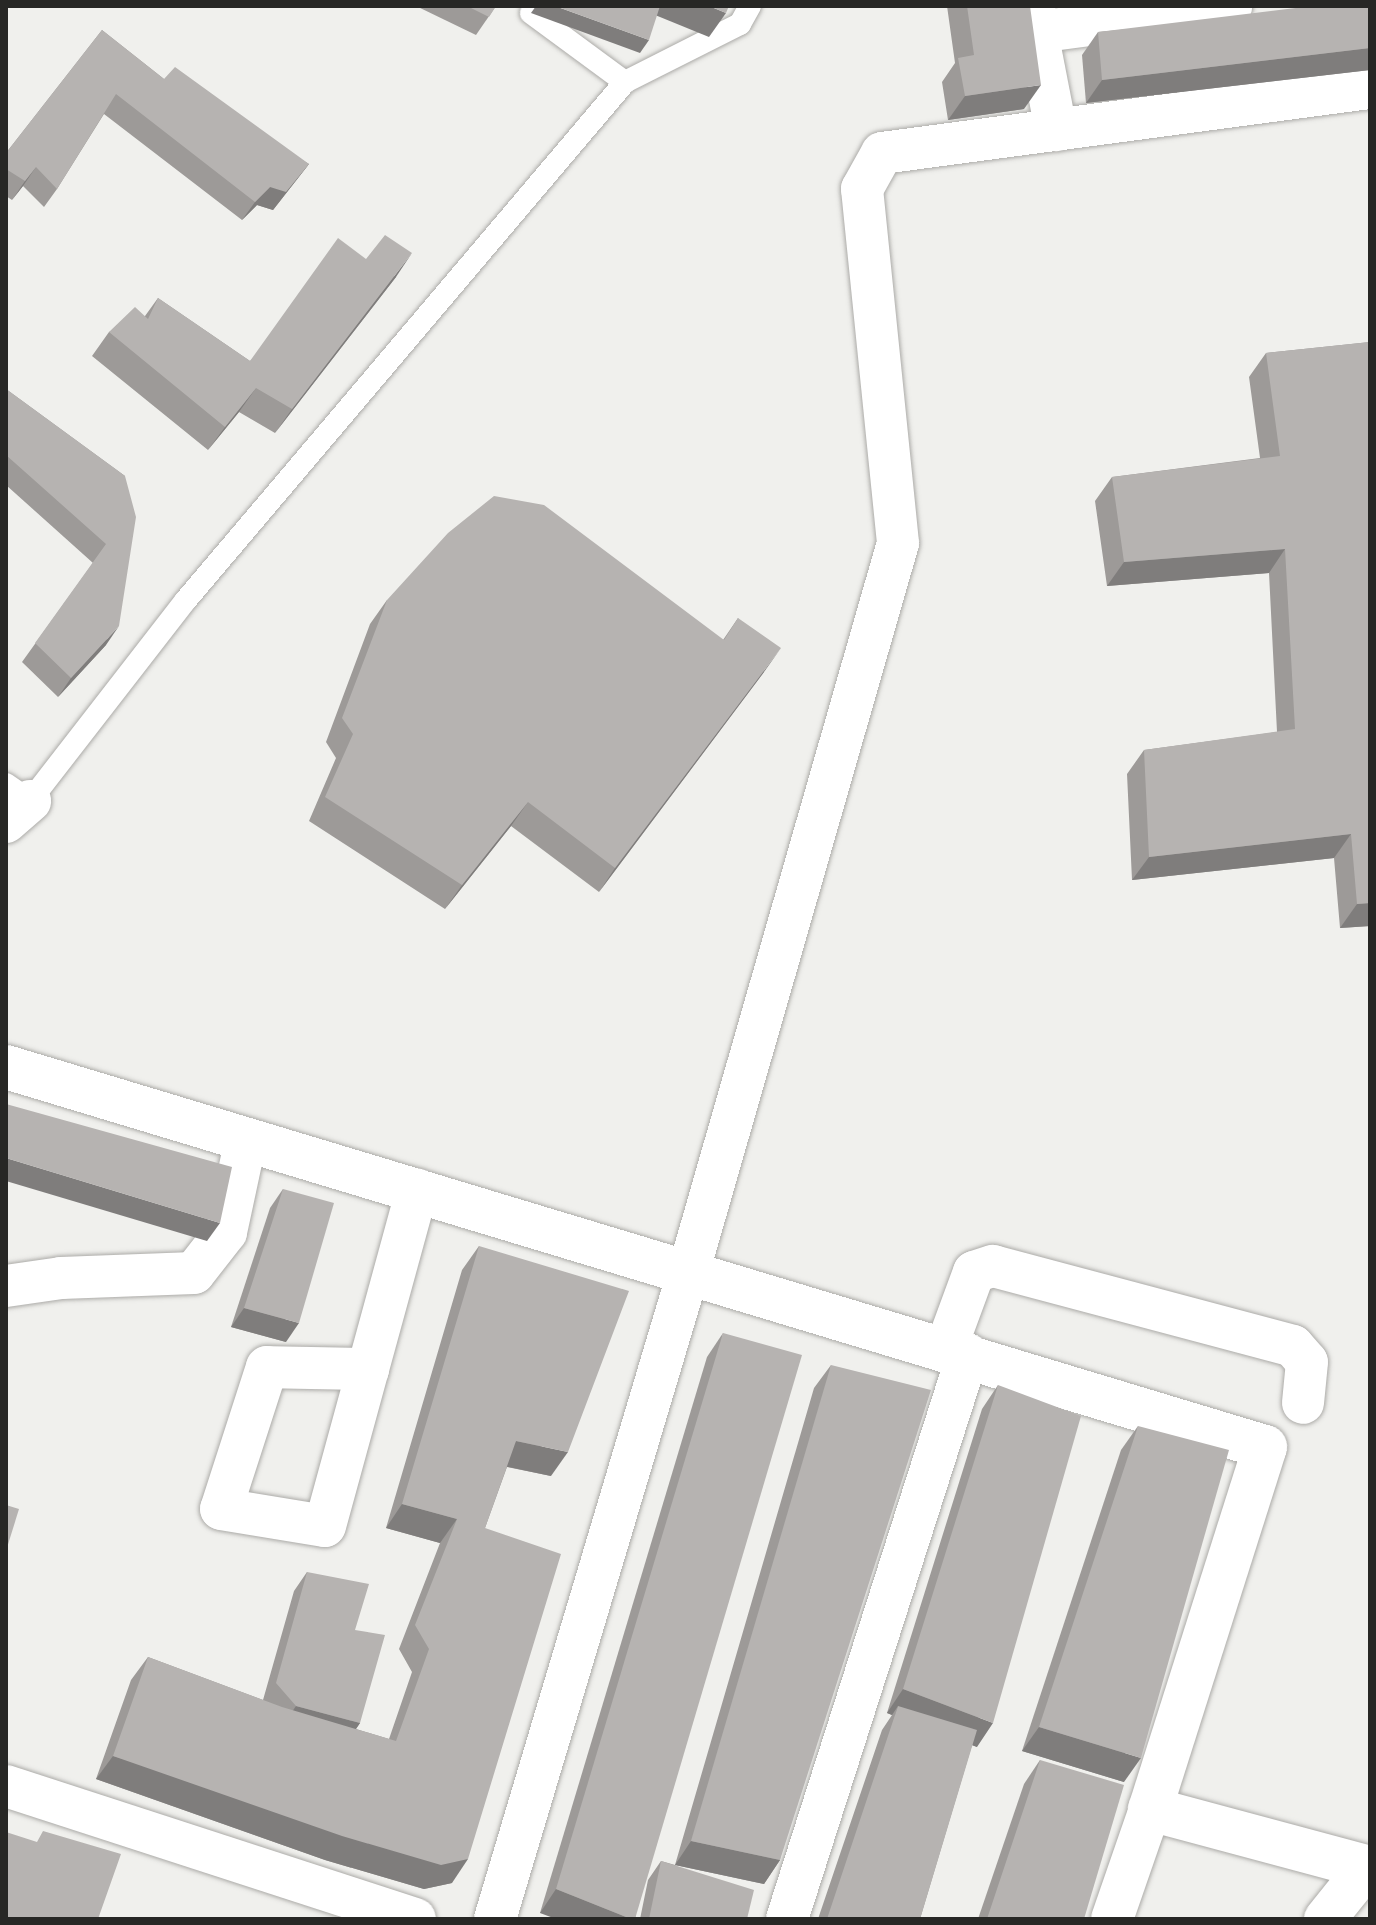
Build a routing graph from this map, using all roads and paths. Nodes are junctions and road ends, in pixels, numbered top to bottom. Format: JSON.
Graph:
{"nodes":[{"id":1,"x":750,"y":6,"type":"edge"},
{"id":2,"x":1231,"y":6,"type":"edge"},
{"id":3,"x":531,"y":13,"type":"dead end"},
{"id":4,"x":1035,"y":19,"type":"edge"},
{"id":5,"x":625,"y":82,"type":"junction"},
{"id":6,"x":1370,"y":88,"type":"edge"},
{"id":7,"x":1056,"y":130,"type":"junction"},
{"id":8,"x":14,"y":802,"type":"edge"},
{"id":9,"x":6,"y":1067,"type":"edge"},
{"id":10,"x":246,"y":1139,"type":"junction"},
{"id":11,"x":417,"y":1190,"type":"junction"},
{"id":12,"x":689,"y":1270,"type":"junction"},
{"id":13,"x":6,"y":1286,"type":"edge"},
{"id":14,"x":957,"y":1351,"type":"junction"},
{"id":15,"x":368,"y":1369,"type":"dead end"},
{"id":16,"x":1303,"y":1403,"type":"dead end"},
{"id":17,"x":6,"y":1786,"type":"edge"},
{"id":18,"x":1150,"y":1809,"type":"junction"},
{"id":19,"x":1368,"y":1868,"type":"edge"},
{"id":20,"x":415,"y":1919,"type":"edge"},
{"id":21,"x":495,"y":1919,"type":"edge"},
{"id":22,"x":787,"y":1919,"type":"edge"},
{"id":23,"x":1112,"y":1919,"type":"edge"},
{"id":24,"x":1325,"y":1919,"type":"edge"}],
"edges":[{"from":1,"to":5,"type":"lane"},
{"from":2,"to":4,"type":"street"},
{"from":3,"to":5,"type":"lane"},
{"from":4,"to":7,"type":"street"},
{"from":5,"to":8,"type":"lane"},
{"from":6,"to":7,"type":"street"},
{"from":7,"to":12,"type":"street"},
{"from":9,"to":10,"type":"street"},
{"from":10,"to":11,"type":"street"},
{"from":10,"to":13,"type":"street"},
{"from":11,"to":12,"type":"street"},
{"from":11,"to":15,"type":"street"},
{"from":12,"to":14,"type":"street"},
{"from":12,"to":21,"type":"street"},
{"from":14,"to":16,"type":"street"},
{"from":14,"to":18,"type":"street"},
{"from":14,"to":22,"type":"street"},
{"from":17,"to":20,"type":"street"},
{"from":18,"to":19,"type":"street"},
{"from":18,"to":23,"type":"street"},
{"from":19,"to":24,"type":"street"}]}
